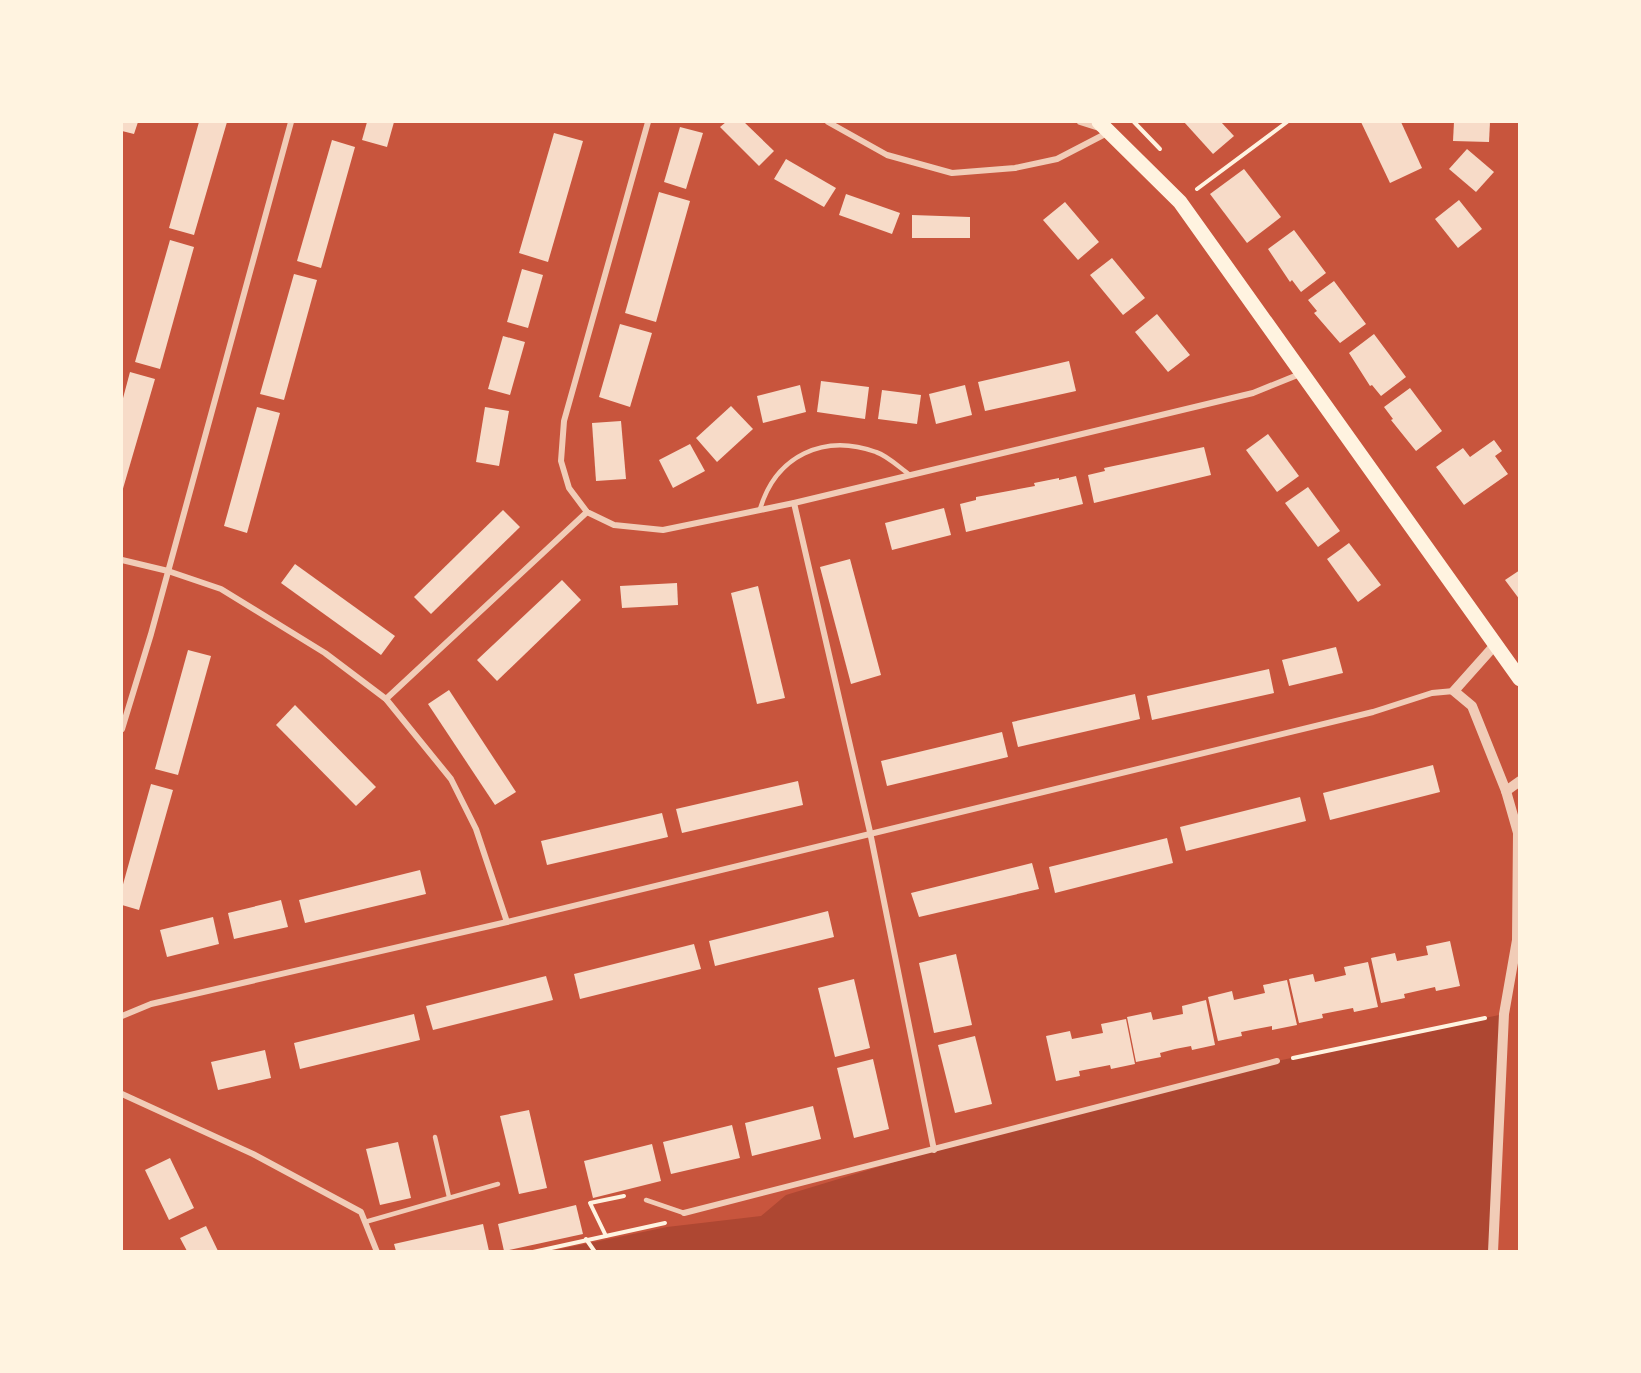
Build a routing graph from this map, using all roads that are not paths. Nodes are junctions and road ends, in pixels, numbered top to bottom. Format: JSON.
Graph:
{"nodes":[{"id":1,"x":291,"y":122,"type":"edge"},
{"id":2,"x":648,"y":122,"type":"edge"},
{"id":3,"x":828,"y":122,"type":"edge"},
{"id":4,"x":1080,"y":122,"type":"edge"},
{"id":5,"x":1104,"y":127,"type":"edge"},
{"id":6,"x":1301,"y":373,"type":"junction"},
{"id":7,"x":910,"y":475,"type":"junction"},
{"id":8,"x":794,"y":502,"type":"junction"},
{"id":9,"x":760,"y":510,"type":"junction"},
{"id":10,"x":588,"y":512,"type":"junction"},
{"id":11,"x":122,"y":560,"type":"edge"},
{"id":12,"x":168,"y":571,"type":"junction"},
{"id":13,"x":1495,"y":645,"type":"junction"},
{"id":14,"x":1520,"y":679,"type":"edge"},
{"id":15,"x":1454,"y":691,"type":"junction"},
{"id":16,"x":386,"y":699,"type":"junction"},
{"id":17,"x":122,"y":729,"type":"edge"},
{"id":18,"x":1520,"y":781,"type":"edge"},
{"id":19,"x":1506,"y":791,"type":"junction"},
{"id":20,"x":870,"y":832,"type":"junction"},
{"id":21,"x":507,"y":922,"type":"junction"},
{"id":22,"x":122,"y":1016,"type":"edge"},
{"id":23,"x":1277,"y":1061,"type":"road end"},
{"id":24,"x":122,"y":1094,"type":"edge"},
{"id":25,"x":435,"y":1137,"type":"dead end"},
{"id":26,"x":934,"y":1150,"type":"junction"},
{"id":27,"x":498,"y":1184,"type":"dead end"},
{"id":28,"x":449,"y":1197,"type":"junction"},
{"id":29,"x":646,"y":1200,"type":"dead end"},
{"id":30,"x":684,"y":1213,"type":"joint"},
{"id":31,"x":365,"y":1222,"type":"junction"},
{"id":32,"x":377,"y":1251,"type":"edge"},
{"id":33,"x":1493,"y":1251,"type":"edge"}],
"edges":[{"from":1,"to":12,"type":"street"},
{"from":2,"to":10,"type":"street"},
{"from":3,"to":5,"type":"street"},
{"from":4,"to":5,"type":"street"},
{"from":5,"to":6,"type":"main road"},
{"from":6,"to":7,"type":"street"},
{"from":6,"to":13,"type":"main road"},
{"from":7,"to":8,"type":"street"},
{"from":7,"to":9,"type":"lane"},
{"from":8,"to":9,"type":"street"},
{"from":8,"to":20,"type":"street"},
{"from":9,"to":10,"type":"street"},
{"from":10,"to":16,"type":"street"},
{"from":11,"to":12,"type":"street"},
{"from":12,"to":16,"type":"street"},
{"from":12,"to":17,"type":"street"},
{"from":13,"to":14,"type":"main road"},
{"from":13,"to":15,"type":"street"},
{"from":15,"to":19,"type":"street"},
{"from":15,"to":20,"type":"street"},
{"from":16,"to":21,"type":"street"},
{"from":18,"to":19,"type":"street"},
{"from":19,"to":33,"type":"street"},
{"from":20,"to":21,"type":"street"},
{"from":20,"to":26,"type":"street"},
{"from":21,"to":22,"type":"street"},
{"from":23,"to":26,"type":"street"},
{"from":24,"to":31,"type":"street"},
{"from":25,"to":28,"type":"lane"},
{"from":26,"to":30,"type":"street"},
{"from":27,"to":28,"type":"lane"},
{"from":28,"to":31,"type":"lane"},
{"from":29,"to":30,"type":"lane"},
{"from":31,"to":32,"type":"street"}]}
